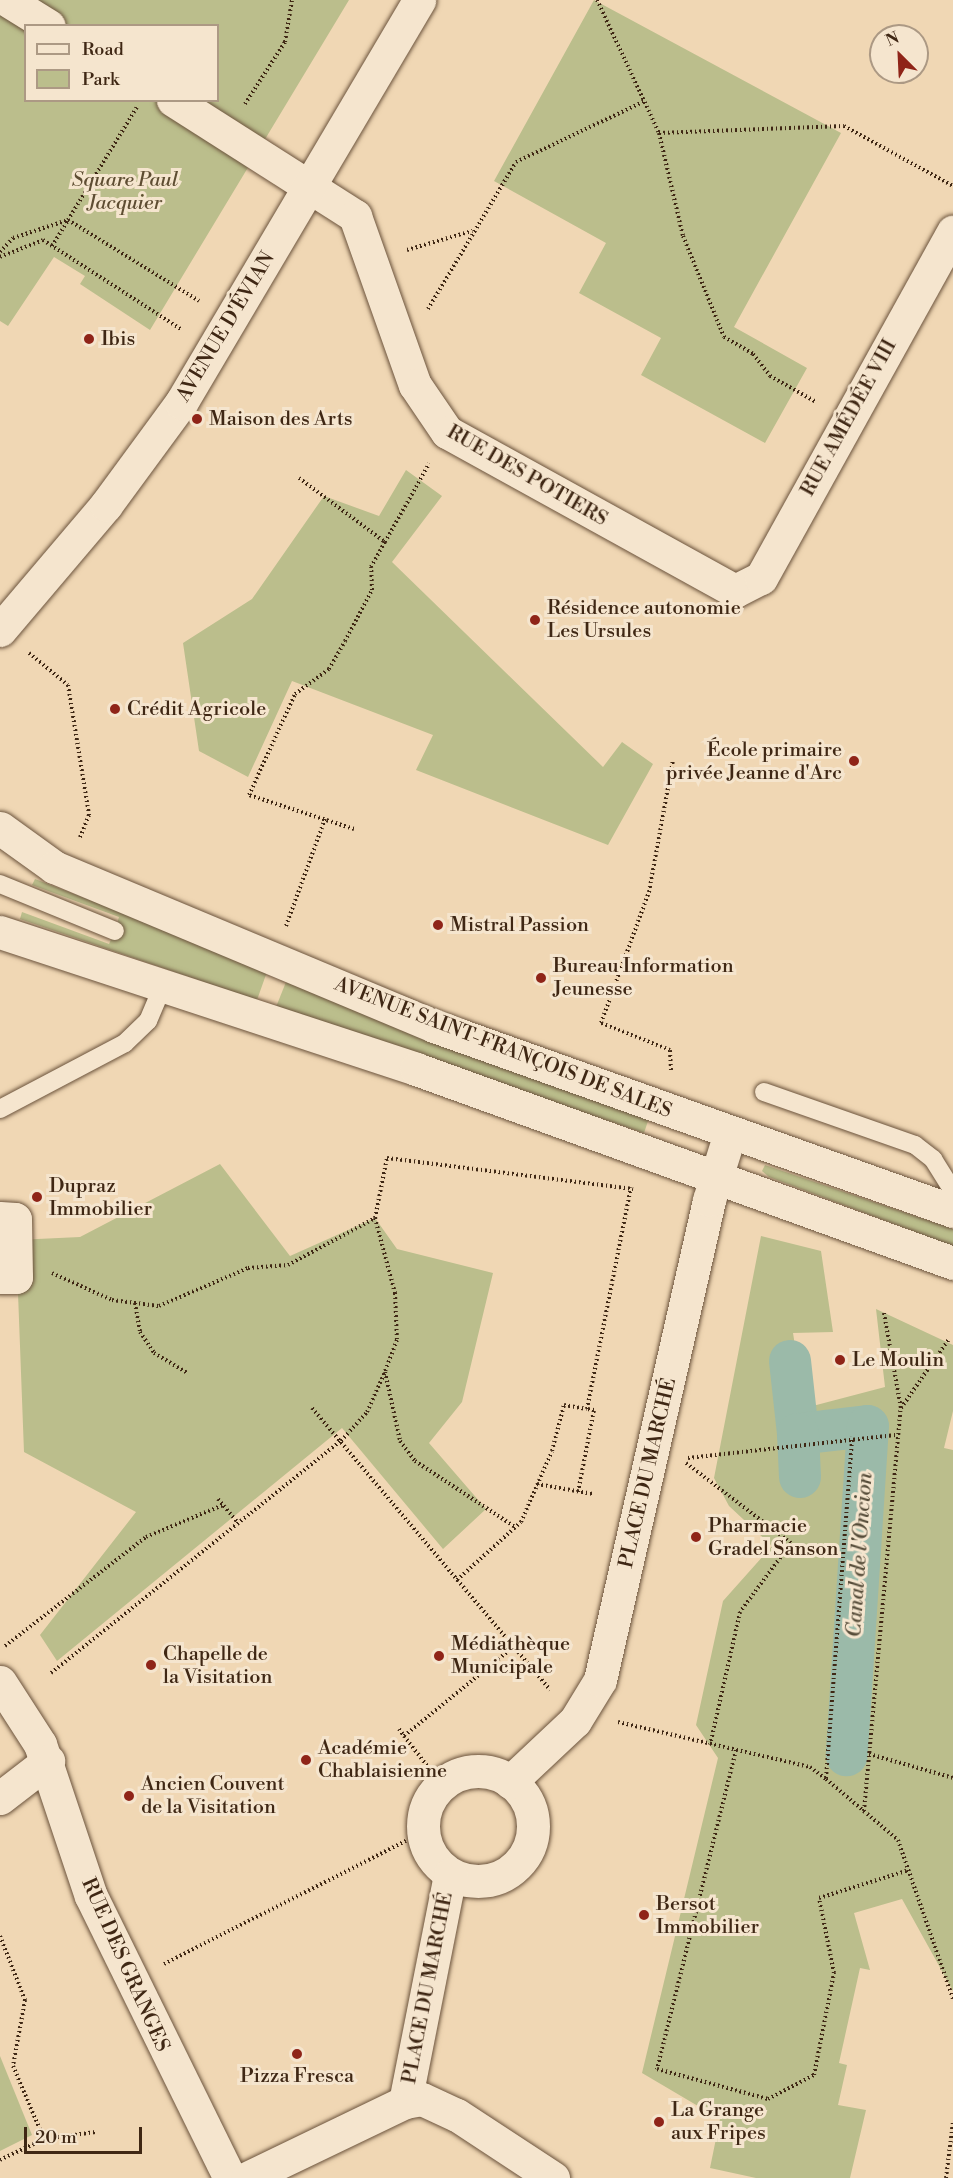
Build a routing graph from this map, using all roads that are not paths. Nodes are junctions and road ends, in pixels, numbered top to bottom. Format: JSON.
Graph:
{"nodes":[{"id":1,"x":5,"y":0,"type":"edge"},
{"id":2,"x":420,"y":0,"type":"edge"},
{"id":3,"x":0,"y":6,"type":"edge"},
{"id":4,"x":46,"y":24,"type":"edge"},
{"id":5,"x":176,"y":102,"type":"edge"},
{"id":6,"x":311,"y":184,"type":"junction"},
{"id":7,"x":953,"y":232,"type":"edge"},
{"id":8,"x":735,"y":591,"type":"joint"},
{"id":9,"x":12,"y":639,"type":"edge"},
{"id":10,"x":0,"y":828,"type":"edge"},
{"id":11,"x":0,"y":884,"type":"edge"},
{"id":12,"x":115,"y":931,"type":"dead end"},
{"id":13,"x":0,"y":932,"type":"edge"},
{"id":14,"x":163,"y":985,"type":"junction"},
{"id":15,"x":764,"y":1092,"type":"dead end"},
{"id":16,"x":0,"y":1109,"type":"edge"},
{"id":17,"x":730,"y":1134,"type":"junction"},
{"id":18,"x":717,"y":1176,"type":"junction"},
{"id":19,"x":953,"y":1191,"type":"edge"},
{"id":20,"x":953,"y":1211,"type":"edge"},
{"id":21,"x":0,"y":1218,"type":"edge"},
{"id":22,"x":953,"y":1263,"type":"edge"},
{"id":23,"x":8,"y":1267,"type":"edge"},
{"id":24,"x":0,"y":1682,"type":"edge"},
{"id":25,"x":48,"y":1761,"type":"junction"},
{"id":26,"x":510,"y":1782,"type":"junction"},
{"id":27,"x":0,"y":1798,"type":"edge"},
{"id":28,"x":450,"y":1874,"type":"junction"},
{"id":29,"x":405,"y":2102,"type":"junction"},
{"id":30,"x":230,"y":2178,"type":"edge"},
{"id":31,"x":247,"y":2178,"type":"edge"},
{"id":32,"x":553,"y":2178,"type":"edge"}],
"edges":[{"from":1,"to":3,"type":"street"},
{"from":1,"to":4,"type":"street"},
{"from":2,"to":6,"type":"street","name":"AVENUE D'ÉVIAN"},
{"from":5,"to":6,"type":"street"},
{"from":6,"to":8,"type":"street","name":"RUE DES POTIERS"},
{"from":6,"to":9,"type":"street","name":"AVENUE D'ÉVIAN"},
{"from":7,"to":8,"type":"street","name":"RUE AMÉDÉE VIII"},
{"from":10,"to":17,"type":"street","name":"AVENUE SAINT-FRANÇOIS DE SALES"},
{"from":11,"to":12,"type":"lane"},
{"from":13,"to":14,"type":"street"},
{"from":14,"to":16,"type":"lane"},
{"from":14,"to":18,"type":"street"},
{"from":15,"to":19,"type":"lane"},
{"from":17,"to":18,"type":"street","name":"PLACE DU MARCHÉ"},
{"from":17,"to":20,"type":"street","name":"AVENUE SAINT-FRANÇOIS DE SALES"},
{"from":18,"to":22,"type":"street"},
{"from":18,"to":26,"type":"street","name":"PLACE DU MARCHÉ"},
{"from":21,"to":23,"type":"street"},
{"from":24,"to":25,"type":"street","name":"RUE DES GRANGES"},
{"from":25,"to":27,"type":"street"},
{"from":25,"to":30,"type":"street","name":"RUE DES GRANGES"},
{"from":26,"to":28,"type":"street","name":"PLACE DU MARCHÉ"},
{"from":26,"to":28,"type":"street","name":"PLACE DU MARCHÉ"},
{"from":28,"to":29,"type":"street","name":"PLACE DU MARCHÉ"},
{"from":29,"to":31,"type":"street"},
{"from":29,"to":32,"type":"street"}]}
